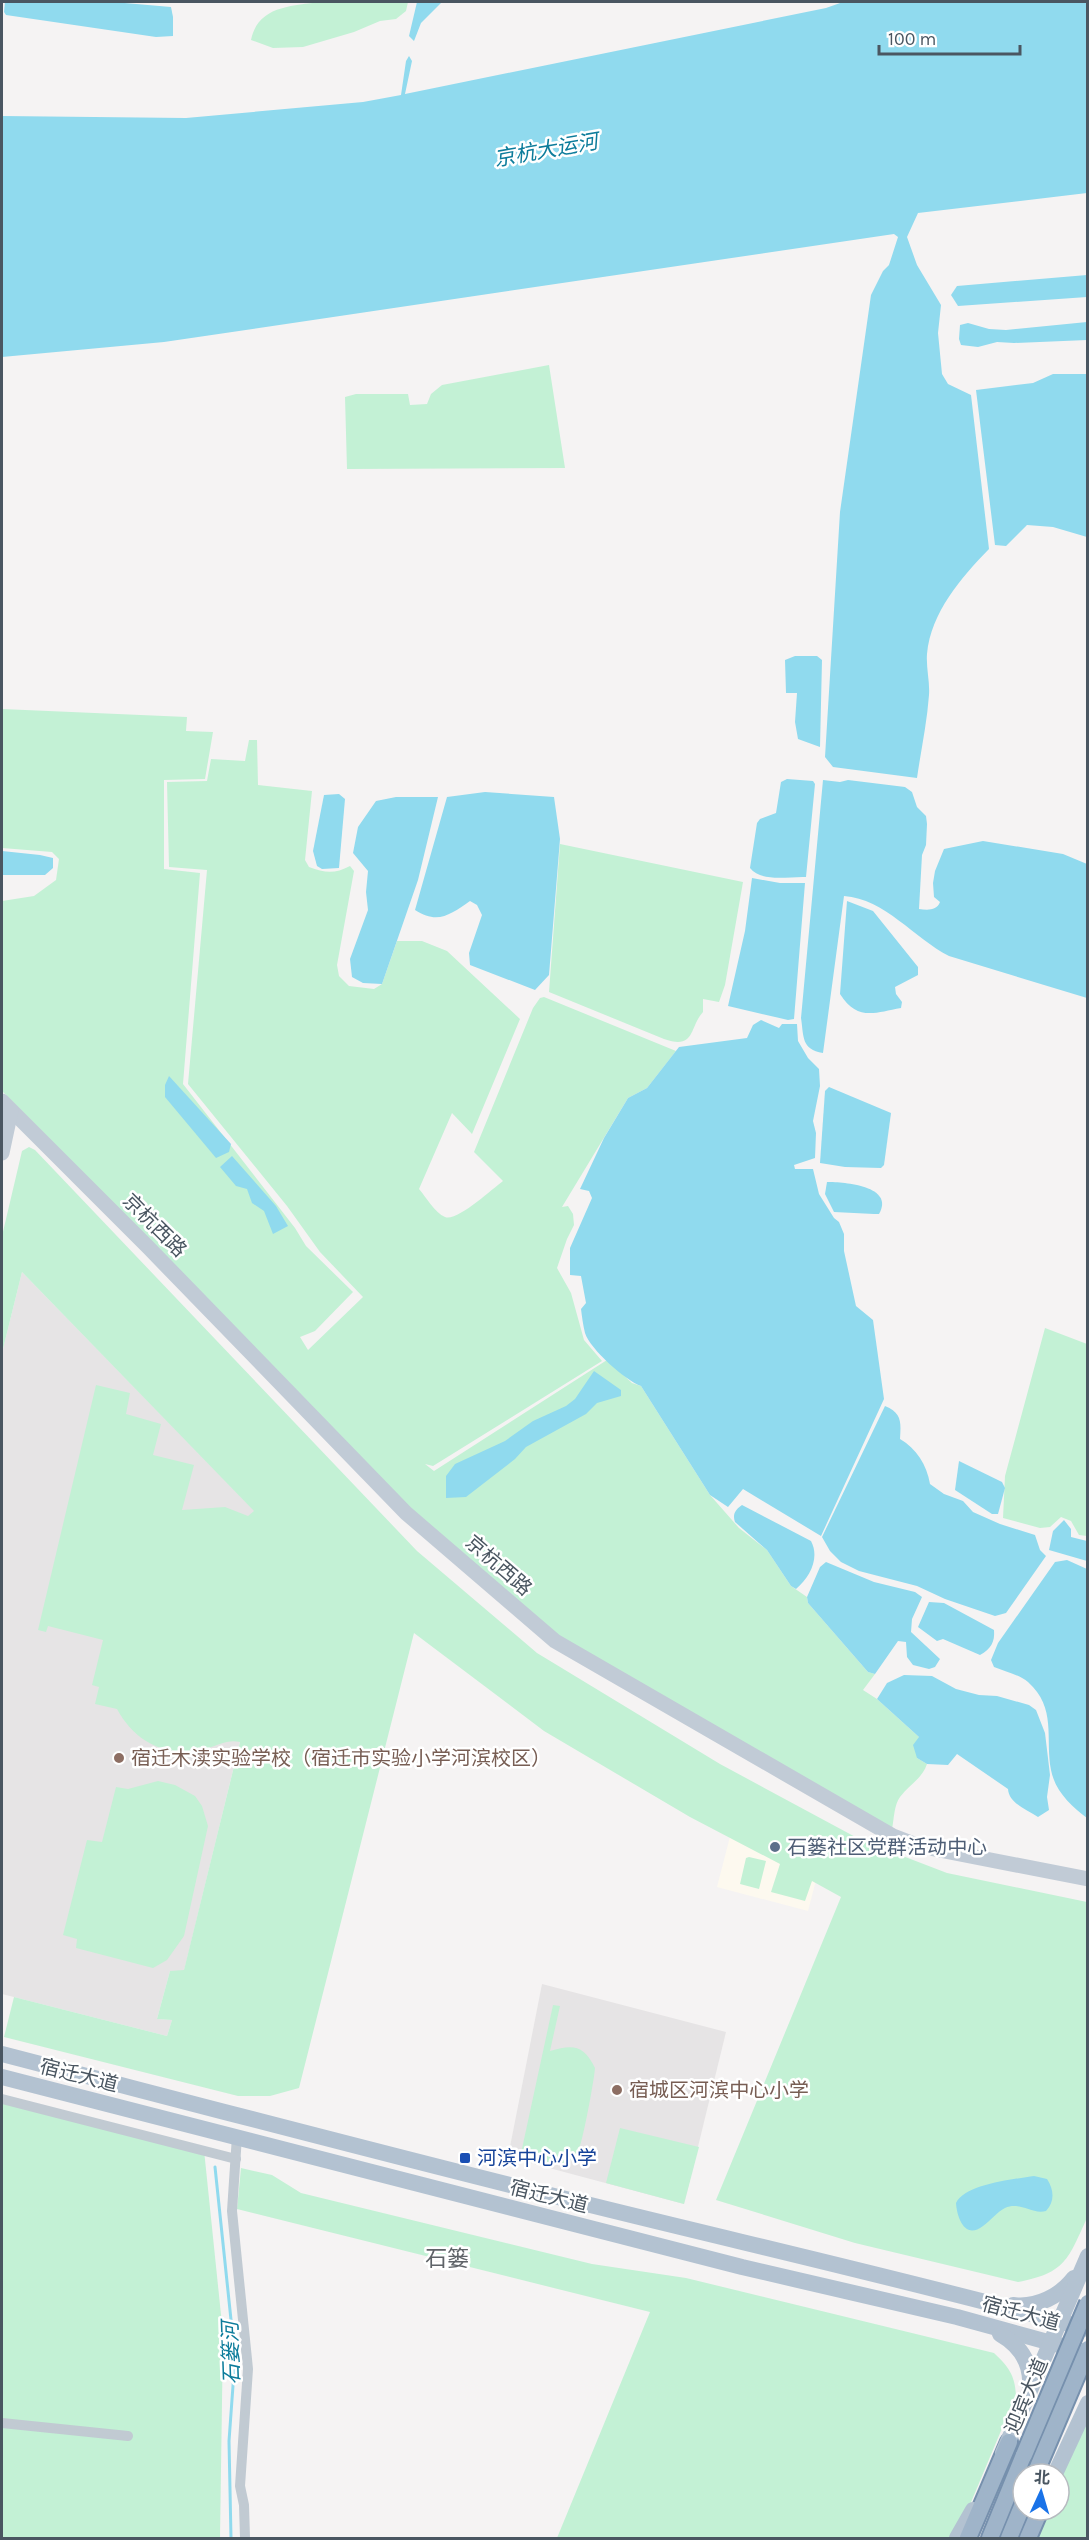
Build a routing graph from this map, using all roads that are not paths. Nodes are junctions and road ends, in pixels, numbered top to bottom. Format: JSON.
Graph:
{"nodes":[{"id":1,"x":6,"y":1106,"type":"edge"},
{"id":2,"x":2,"y":1153,"type":"edge"},
{"id":3,"x":1088,"y":1880,"type":"edge"},
{"id":4,"x":2,"y":2054,"type":"edge"},
{"id":5,"x":2,"y":2077,"type":"edge"},
{"id":6,"x":2,"y":2099,"type":"edge"},
{"id":7,"x":237,"y":2136,"type":"junction"},
{"id":8,"x":236,"y":2159,"type":"junction"},
{"id":9,"x":1085,"y":2262,"type":"edge"},
{"id":10,"x":987,"y":2302,"type":"junction"},
{"id":11,"x":1088,"y":2303,"type":"edge"},
{"id":12,"x":975,"y":2322,"type":"junction"},
{"id":13,"x":1060,"y":2322,"type":"junction"},
{"id":14,"x":1088,"y":2329,"type":"edge"},
{"id":15,"x":1051,"y":2343,"type":"junction"},
{"id":16,"x":1088,"y":2351,"type":"edge"},
{"id":17,"x":1030,"y":2391,"type":"junction"},
{"id":18,"x":1088,"y":2403,"type":"edge"},
{"id":19,"x":2,"y":2423,"type":"edge"},
{"id":20,"x":128,"y":2436,"type":"dead end"},
{"id":21,"x":1009,"y":2442,"type":"junction"},
{"id":22,"x":1040,"y":2462,"type":"edge"},
{"id":23,"x":1061,"y":2462,"type":"edge"},
{"id":24,"x":1016,"y":2522,"type":"edge"},
{"id":25,"x":1035,"y":2522,"type":"edge"},
{"id":26,"x":1038,"y":2522,"type":"edge"},
{"id":27,"x":245,"y":2538,"type":"edge"},
{"id":28,"x":957,"y":2538,"type":"edge"},
{"id":29,"x":968,"y":2538,"type":"edge"},
{"id":30,"x":990,"y":2538,"type":"edge"},
{"id":31,"x":1009,"y":2538,"type":"edge"},
{"id":32,"x":1028,"y":2538,"type":"edge"},
{"id":33,"x":1035,"y":2538,"type":"edge"}],
"edges":[{"from":1,"to":2,"type":"main road"},
{"from":1,"to":3,"type":"main road","name":"京杭西路"},
{"from":4,"to":10,"type":"main road","name":"宿迁大道"},
{"from":5,"to":7,"type":"main road","name":"宿迁大道"},
{"from":6,"to":8,"type":"street"},
{"from":7,"to":8,"type":"street"},
{"from":7,"to":12,"type":"main road","name":"宿迁大道"},
{"from":8,"to":27,"type":"street"},
{"from":9,"to":10,"type":"main road"},
{"from":9,"to":13,"type":"main road"},
{"from":10,"to":13,"type":"main road","name":"宿迁大道"},
{"from":11,"to":30,"type":"highway","name":"迎宾大道","bridge":true},
{"from":12,"to":15,"type":"main road","name":"宿迁大道"},
{"from":12,"to":17,"type":"main road"},
{"from":13,"to":14,"type":"main road","name":"宿迁大道"},
{"from":13,"to":15,"type":"main road"},
{"from":15,"to":16,"type":"main road","name":"宿迁大道"},
{"from":15,"to":17,"type":"main road"},
{"from":16,"to":22,"type":"highway","name":"迎宾大道","bridge":true},
{"from":17,"to":21,"type":"main road"},
{"from":18,"to":23,"type":"main road"},
{"from":19,"to":20,"type":"street"},
{"from":21,"to":28,"type":"main road"},
{"from":21,"to":29,"type":"highway"},
{"from":24,"to":31,"type":"highway"},
{"from":25,"to":32,"type":"highway"},
{"from":26,"to":33,"type":"main road"}]}
